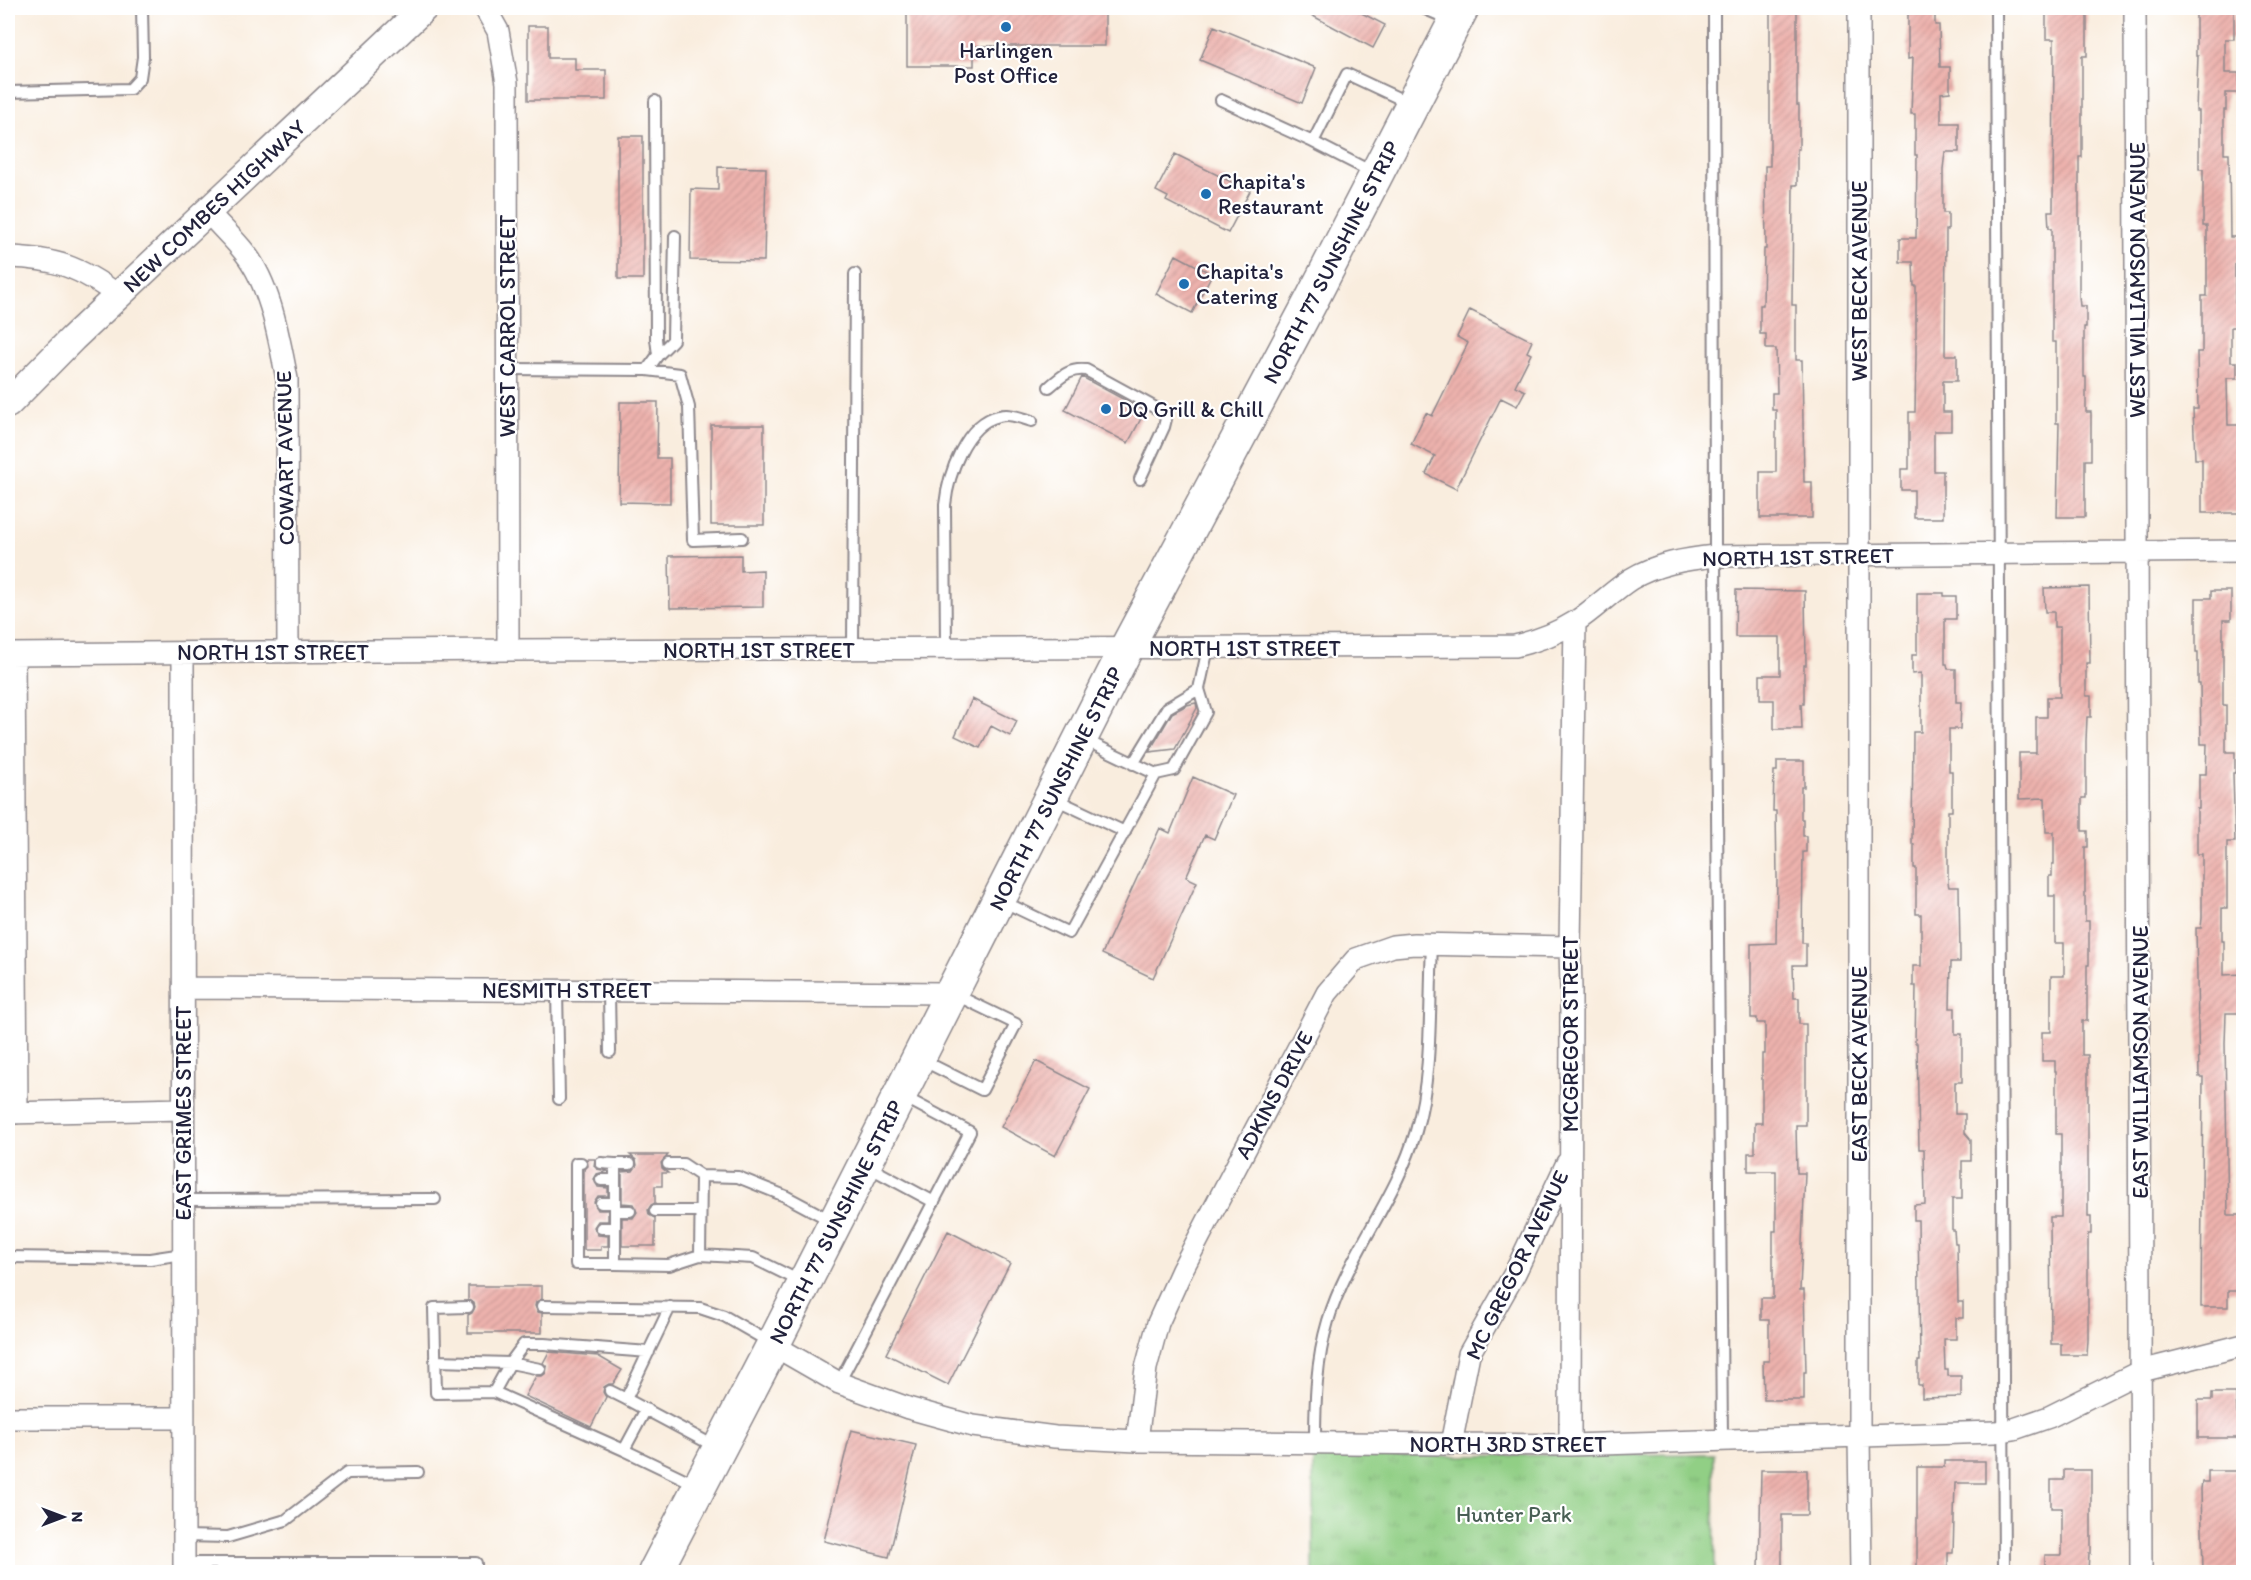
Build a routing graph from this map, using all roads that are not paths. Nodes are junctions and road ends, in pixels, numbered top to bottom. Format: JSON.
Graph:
{"nodes":[{"id":1,"x":142,"y":8,"type":"edge"},
{"id":2,"x":485,"y":8,"type":"edge"},
{"id":3,"x":1423,"y":8,"type":"edge"},
{"id":4,"x":1714,"y":8,"type":"edge"},
{"id":5,"x":1859,"y":8,"type":"edge"},
{"id":6,"x":1996,"y":8,"type":"edge"},
{"id":7,"x":2135,"y":8,"type":"edge"},
{"id":8,"x":420,"y":9,"type":"edge"},
{"id":9,"x":1459,"y":15,"type":"edge"},
{"id":10,"x":8,"y":92,"type":"edge"},
{"id":11,"x":1221,"y":100,"type":"dead end"},
{"id":12,"x":655,"y":101,"type":"dead end"},
{"id":13,"x":1412,"y":105,"type":"junction"},
{"id":14,"x":1313,"y":142,"type":"junction"},
{"id":15,"x":1376,"y":174,"type":"junction"},
{"id":16,"x":208,"y":212,"type":"junction"},
{"id":17,"x":675,"y":236,"type":"dead end"},
{"id":18,"x":8,"y":257,"type":"edge"},
{"id":19,"x":855,"y":274,"type":"dead end"},
{"id":20,"x":119,"y":296,"type":"junction"},
{"id":21,"x":658,"y":355,"type":"junction"},
{"id":22,"x":507,"y":369,"type":"junction"},
{"id":23,"x":647,"y":370,"type":"junction"},
{"id":24,"x":1049,"y":387,"type":"dead end"},
{"id":25,"x":8,"y":404,"type":"edge"},
{"id":26,"x":1032,"y":421,"type":"dead end"},
{"id":27,"x":1140,"y":479,"type":"dead end"},
{"id":28,"x":742,"y":538,"type":"dead end"},
{"id":29,"x":2244,"y":551,"type":"edge"},
{"id":30,"x":2138,"y":552,"type":"junction"},
{"id":31,"x":2000,"y":554,"type":"junction"},
{"id":32,"x":1858,"y":555,"type":"junction"},
{"id":33,"x":1715,"y":556,"type":"junction"},
{"id":34,"x":1575,"y":622,"type":"junction"},
{"id":35,"x":1208,"y":648,"type":"junction"},
{"id":36,"x":946,"y":649,"type":"junction"},
{"id":37,"x":1126,"y":649,"type":"junction"},
{"id":38,"x":508,"y":650,"type":"junction"},
{"id":39,"x":853,"y":650,"type":"junction"},
{"id":40,"x":288,"y":652,"type":"junction"},
{"id":41,"x":183,"y":653,"type":"junction"},
{"id":42,"x":11,"y":654,"type":"edge"},
{"id":43,"x":1199,"y":689,"type":"junction"},
{"id":44,"x":1081,"y":738,"type":"junction"},
{"id":45,"x":1133,"y":764,"type":"junction"},
{"id":46,"x":1156,"y":774,"type":"junction"},
{"id":47,"x":1051,"y":797,"type":"junction"},
{"id":48,"x":1125,"y":832,"type":"junction"},
{"id":49,"x":998,"y":900,"type":"junction"},
{"id":50,"x":1431,"y":945,"type":"junction"},
{"id":51,"x":1570,"y":947,"type":"junction"},
{"id":52,"x":183,"y":988,"type":"junction"},
{"id":53,"x":557,"y":990,"type":"junction"},
{"id":54,"x":609,"y":991,"type":"junction"},
{"id":55,"x":951,"y":993,"type":"junction"},
{"id":56,"x":610,"y":1052,"type":"dead end"},
{"id":57,"x":918,"y":1058,"type":"junction"},
{"id":58,"x":900,"y":1095,"type":"junction"},
{"id":59,"x":559,"y":1100,"type":"dead end"},
{"id":60,"x":183,"y":1109,"type":"junction"},
{"id":61,"x":12,"y":1113,"type":"edge"},
{"id":62,"x":1570,"y":1157,"type":"junction"},
{"id":63,"x":581,"y":1163,"type":"dead end"},
{"id":64,"x":601,"y":1163,"type":"dead end"},
{"id":65,"x":615,"y":1164,"type":"junction"},
{"id":66,"x":630,"y":1164,"type":"dead end"},
{"id":67,"x":668,"y":1164,"type":"dead end"},
{"id":68,"x":865,"y":1164,"type":"junction"},
{"id":69,"x":701,"y":1176,"type":"junction"},
{"id":70,"x":601,"y":1180,"type":"dead end"},
{"id":71,"x":615,"y":1180,"type":"junction"},
{"id":72,"x":435,"y":1198,"type":"dead end"},
{"id":73,"x":183,"y":1200,"type":"junction"},
{"id":74,"x":934,"y":1202,"type":"junction"},
{"id":75,"x":601,"y":1203,"type":"dead end"},
{"id":76,"x":615,"y":1207,"type":"junction"},
{"id":77,"x":630,"y":1211,"type":"dead end"},
{"id":78,"x":655,"y":1211,"type":"dead end"},
{"id":79,"x":700,"y":1211,"type":"junction"},
{"id":80,"x":835,"y":1223,"type":"junction"},
{"id":81,"x":601,"y":1228,"type":"dead end"},
{"id":82,"x":615,"y":1228,"type":"junction"},
{"id":83,"x":183,"y":1254,"type":"junction"},
{"id":84,"x":700,"y":1256,"type":"junction"},
{"id":85,"x":8,"y":1257,"type":"edge"},
{"id":86,"x":615,"y":1264,"type":"junction"},
{"id":87,"x":804,"y":1283,"type":"junction"},
{"id":88,"x":542,"y":1306,"type":"dead end"},
{"id":89,"x":468,"y":1307,"type":"dead end"},
{"id":90,"x":670,"y":1307,"type":"junction"},
{"id":91,"x":773,"y":1345,"type":"junction"},
{"id":92,"x":2244,"y":1345,"type":"edge"},
{"id":93,"x":649,"y":1352,"type":"junction"},
{"id":94,"x":435,"y":1361,"type":"junction"},
{"id":95,"x":510,"y":1363,"type":"junction"},
{"id":96,"x":540,"y":1369,"type":"dead end"},
{"id":97,"x":2141,"y":1371,"type":"junction"},
{"id":98,"x":839,"y":1383,"type":"junction"},
{"id":99,"x":610,"y":1391,"type":"dead end"},
{"id":100,"x":494,"y":1392,"type":"junction"},
{"id":101,"x":627,"y":1399,"type":"junction"},
{"id":102,"x":646,"y":1409,"type":"junction"},
{"id":103,"x":8,"y":1418,"type":"edge"},
{"id":104,"x":183,"y":1418,"type":"junction"},
{"id":105,"x":2003,"y":1430,"type":"junction"},
{"id":106,"x":1859,"y":1437,"type":"junction"},
{"id":107,"x":1137,"y":1441,"type":"junction"},
{"id":108,"x":1722,"y":1441,"type":"junction"},
{"id":109,"x":1315,"y":1443,"type":"junction"},
{"id":110,"x":1451,"y":1444,"type":"junction"},
{"id":111,"x":1570,"y":1445,"type":"junction"},
{"id":112,"x":719,"y":1449,"type":"junction"},
{"id":113,"x":624,"y":1450,"type":"junction"},
{"id":114,"x":418,"y":1472,"type":"dead end"},
{"id":115,"x":700,"y":1486,"type":"junction"},
{"id":116,"x":184,"y":1536,"type":"junction"},
{"id":117,"x":184,"y":1568,"type":"edge"},
{"id":118,"x":339,"y":1568,"type":"edge"},
{"id":119,"x":476,"y":1572,"type":"edge"},
{"id":120,"x":655,"y":1572,"type":"edge"},
{"id":121,"x":1861,"y":1572,"type":"edge"},
{"id":122,"x":2004,"y":1572,"type":"edge"},
{"id":123,"x":2141,"y":1572,"type":"edge"}],
"edges":[{"from":1,"to":10,"type":"lane"},
{"from":2,"to":22,"type":"street","name":"WEST CARROL STREET"},
{"from":3,"to":9,"type":"lane"},
{"from":4,"to":33,"type":"lane"},
{"from":5,"to":32,"type":"street","name":"WEST BECK AVENUE"},
{"from":6,"to":31,"type":"lane"},
{"from":7,"to":30,"type":"street","name":"WEST WILLIAMSON AVENUE"},
{"from":8,"to":16,"type":"street","name":"NEW COMBES HIGHWAY"},
{"from":9,"to":13,"type":"main road","name":"NORTH 77 SUNSHINE STRIP"},
{"from":11,"to":14,"type":"lane"},
{"from":12,"to":21,"type":"lane"},
{"from":13,"to":14,"type":"lane"},
{"from":13,"to":15,"type":"main road","name":"NORTH 77 SUNSHINE STRIP"},
{"from":14,"to":15,"type":"lane"},
{"from":15,"to":37,"type":"main road","name":"NORTH 77 SUNSHINE STRIP"},
{"from":16,"to":20,"type":"street","name":"NEW COMBES HIGHWAY"},
{"from":16,"to":40,"type":"street","name":"COWART AVENUE"},
{"from":17,"to":21,"type":"lane"},
{"from":18,"to":20,"type":"street"},
{"from":19,"to":39,"type":"lane"},
{"from":20,"to":25,"type":"street","name":"NEW COMBES HIGHWAY"},
{"from":21,"to":23,"type":"lane"},
{"from":22,"to":23,"type":"lane"},
{"from":22,"to":38,"type":"street","name":"WEST CARROL STREET"},
{"from":23,"to":28,"type":"lane"},
{"from":24,"to":27,"type":"lane"},
{"from":26,"to":36,"type":"lane"},
{"from":29,"to":30,"type":"street","name":"NORTH 1ST STREET"},
{"from":30,"to":31,"type":"street","name":"NORTH 1ST STREET"},
{"from":30,"to":97,"type":"street","name":"EAST WILLIAMSON AVENUE"},
{"from":31,"to":32,"type":"street","name":"NORTH 1ST STREET"},
{"from":31,"to":105,"type":"lane"},
{"from":32,"to":33,"type":"street","name":"NORTH 1ST STREET"},
{"from":32,"to":106,"type":"street","name":"EAST BECK AVENUE"},
{"from":33,"to":34,"type":"street","name":"NORTH 1ST STREET"},
{"from":33,"to":108,"type":"lane"},
{"from":34,"to":35,"type":"street","name":"NORTH 1ST STREET"},
{"from":34,"to":51,"type":"street","name":"MCGREGOR STREET"},
{"from":35,"to":37,"type":"street","name":"NORTH 1ST STREET"},
{"from":35,"to":43,"type":"lane"},
{"from":36,"to":37,"type":"street","name":"NORTH 1ST STREET"},
{"from":36,"to":39,"type":"street","name":"NORTH 1ST STREET"},
{"from":37,"to":44,"type":"main road","name":"NORTH 77 SUNSHINE STRIP"},
{"from":38,"to":39,"type":"street","name":"NORTH 1ST STREET"},
{"from":38,"to":40,"type":"street","name":"NORTH 1ST STREET"},
{"from":40,"to":41,"type":"street","name":"NORTH 1ST STREET"},
{"from":41,"to":42,"type":"street","name":"NORTH 1ST STREET"},
{"from":41,"to":52,"type":"street","name":"EAST GRIMES STREET"},
{"from":42,"to":61,"type":"street"},
{"from":43,"to":45,"type":"lane"},
{"from":43,"to":46,"type":"lane"},
{"from":44,"to":45,"type":"lane"},
{"from":44,"to":47,"type":"main road","name":"NORTH 77 SUNSHINE STRIP"},
{"from":45,"to":46,"type":"lane"},
{"from":46,"to":48,"type":"lane"},
{"from":47,"to":48,"type":"lane"},
{"from":47,"to":49,"type":"main road","name":"NORTH 77 SUNSHINE STRIP"},
{"from":48,"to":49,"type":"lane"},
{"from":49,"to":55,"type":"main road","name":"NORTH 77 SUNSHINE STRIP"},
{"from":50,"to":51,"type":"street","name":"ADKINS DRIVE"},
{"from":50,"to":107,"type":"street","name":"ADKINS DRIVE"},
{"from":50,"to":109,"type":"lane"},
{"from":51,"to":62,"type":"street","name":"MCGREGOR STREET"},
{"from":52,"to":53,"type":"street","name":"NESMITH STREET"},
{"from":52,"to":60,"type":"street","name":"EAST GRIMES STREET"},
{"from":53,"to":54,"type":"street","name":"NESMITH STREET"},
{"from":53,"to":59,"type":"lane"},
{"from":54,"to":55,"type":"street","name":"NESMITH STREET"},
{"from":54,"to":56,"type":"lane"},
{"from":55,"to":57,"type":"main road","name":"NORTH 77 SUNSHINE STRIP"},
{"from":55,"to":57,"type":"lane"},
{"from":57,"to":58,"type":"main road","name":"NORTH 77 SUNSHINE STRIP"},
{"from":58,"to":68,"type":"main road","name":"NORTH 77 SUNSHINE STRIP"},
{"from":58,"to":74,"type":"lane"},
{"from":60,"to":61,"type":"street"},
{"from":60,"to":73,"type":"street","name":"EAST GRIMES STREET"},
{"from":62,"to":110,"type":"street","name":"MC GREGOR AVENUE"},
{"from":62,"to":111,"type":"street","name":"MCGREGOR STREET"},
{"from":63,"to":86,"type":"lane"},
{"from":64,"to":65,"type":"lane"},
{"from":65,"to":66,"type":"lane"},
{"from":65,"to":71,"type":"lane"},
{"from":67,"to":69,"type":"lane"},
{"from":68,"to":74,"type":"lane"},
{"from":68,"to":80,"type":"main road","name":"NORTH 77 SUNSHINE STRIP"},
{"from":69,"to":79,"type":"lane"},
{"from":69,"to":80,"type":"lane"},
{"from":70,"to":71,"type":"lane"},
{"from":71,"to":76,"type":"lane"},
{"from":72,"to":73,"type":"lane"},
{"from":73,"to":83,"type":"street","name":"EAST GRIMES STREET"},
{"from":74,"to":98,"type":"lane"},
{"from":75,"to":76,"type":"lane"},
{"from":76,"to":77,"type":"lane"},
{"from":76,"to":82,"type":"lane"},
{"from":78,"to":79,"type":"lane"},
{"from":79,"to":84,"type":"lane"},
{"from":80,"to":87,"type":"main road","name":"NORTH 77 SUNSHINE STRIP"},
{"from":81,"to":82,"type":"lane"},
{"from":82,"to":86,"type":"lane"},
{"from":83,"to":85,"type":"lane"},
{"from":83,"to":104,"type":"street","name":"EAST GRIMES STREET"},
{"from":84,"to":86,"type":"lane"},
{"from":84,"to":87,"type":"lane"},
{"from":87,"to":91,"type":"main road","name":"NORTH 77 SUNSHINE STRIP"},
{"from":88,"to":90,"type":"lane"},
{"from":89,"to":94,"type":"lane"},
{"from":90,"to":91,"type":"lane"},
{"from":90,"to":93,"type":"lane"},
{"from":91,"to":98,"type":"street","name":"NORTH 3RD STREET"},
{"from":91,"to":112,"type":"main road","name":"NORTH 77 SUNSHINE STRIP"},
{"from":92,"to":97,"type":"street","name":"NORTH 3RD STREET"},
{"from":93,"to":95,"type":"lane"},
{"from":93,"to":101,"type":"lane"},
{"from":94,"to":95,"type":"lane"},
{"from":94,"to":100,"type":"lane"},
{"from":95,"to":96,"type":"lane"},
{"from":95,"to":100,"type":"lane"},
{"from":97,"to":105,"type":"street","name":"NORTH 3RD STREET"},
{"from":97,"to":123,"type":"street","name":"EAST WILLIAMSON AVENUE"},
{"from":98,"to":107,"type":"street","name":"NORTH 3RD STREET"},
{"from":99,"to":101,"type":"lane"},
{"from":100,"to":113,"type":"lane"},
{"from":101,"to":102,"type":"lane"},
{"from":102,"to":112,"type":"lane"},
{"from":102,"to":113,"type":"lane"},
{"from":103,"to":104,"type":"street"},
{"from":104,"to":116,"type":"street","name":"EAST GRIMES STREET"},
{"from":105,"to":106,"type":"street","name":"NORTH 3RD STREET"},
{"from":105,"to":122,"type":"lane"},
{"from":106,"to":108,"type":"street","name":"NORTH 3RD STREET"},
{"from":106,"to":121,"type":"street","name":"EAST BECK AVENUE"},
{"from":107,"to":109,"type":"street","name":"NORTH 3RD STREET"},
{"from":108,"to":111,"type":"street","name":"NORTH 3RD STREET"},
{"from":109,"to":110,"type":"street","name":"NORTH 3RD STREET"},
{"from":110,"to":111,"type":"street","name":"NORTH 3RD STREET"},
{"from":112,"to":115,"type":"main road","name":"NORTH 77 SUNSHINE STRIP"},
{"from":113,"to":115,"type":"lane"},
{"from":114,"to":116,"type":"lane"},
{"from":115,"to":120,"type":"main road","name":"NORTH 77 SUNSHINE STRIP"},
{"from":116,"to":117,"type":"street","name":"EAST GRIMES STREET"},
{"from":117,"to":118,"type":"lane"},
{"from":118,"to":119,"type":"lane"}]}
